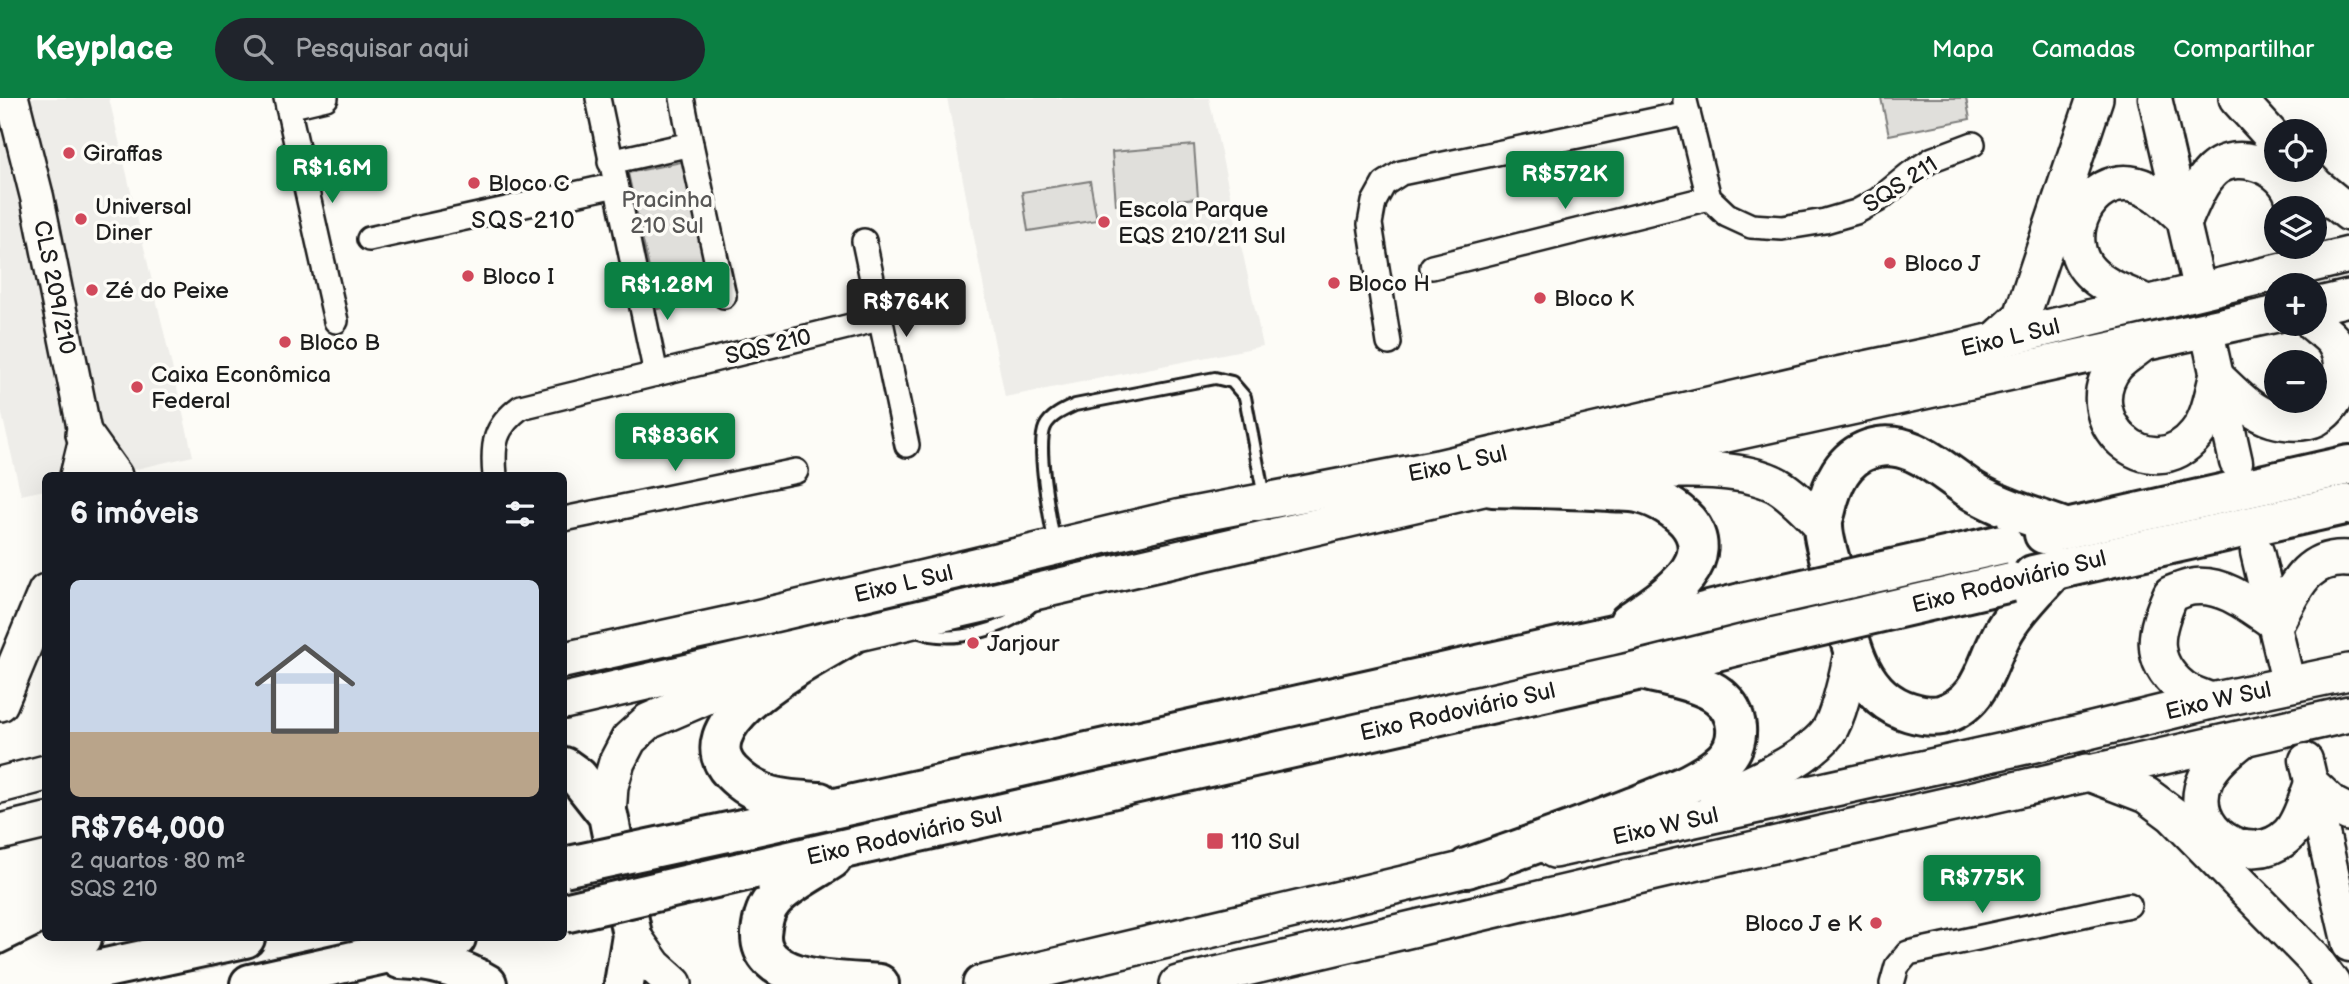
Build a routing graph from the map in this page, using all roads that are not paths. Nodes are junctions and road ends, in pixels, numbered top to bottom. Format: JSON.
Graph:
{"nodes":[{"id":1,"x":12,"y":98,"type":"edge"},
{"id":2,"x":326,"y":98,"type":"edge"},
{"id":3,"x":598,"y":98,"type":"edge"},
{"id":4,"x":682,"y":98,"type":"edge"},
{"id":5,"x":2095,"y":98,"type":"edge"},
{"id":6,"x":2155,"y":98,"type":"edge"},
{"id":7,"x":2237,"y":98,"type":"edge"},
{"id":8,"x":287,"y":103,"type":"edge"},
{"id":9,"x":1686,"y":106,"type":"edge"},
{"id":10,"x":2264,"y":128,"type":"edge"},
{"id":11,"x":691,"y":144,"type":"junction"},
{"id":12,"x":1973,"y":144,"type":"dead end"},
{"id":13,"x":610,"y":162,"type":"junction"},
{"id":14,"x":2312,"y":182,"type":"edge"},
{"id":15,"x":616,"y":185,"type":"junction"},
{"id":16,"x":2291,"y":196,"type":"edge"},
{"id":17,"x":1709,"y":198,"type":"junction"},
{"id":18,"x":2349,"y":213,"type":"edge"},
{"id":19,"x":2185,"y":219,"type":"junction"},
{"id":20,"x":369,"y":239,"type":"dead end"},
{"id":21,"x":864,"y":241,"type":"dead end"},
{"id":22,"x":2349,"y":255,"type":"edge"},
{"id":23,"x":2269,"y":259,"type":"edge"},
{"id":24,"x":1432,"y":267,"type":"dead end"},
{"id":25,"x":2196,"y":275,"type":"dead end"},
{"id":26,"x":2255,"y":276,"type":"junction"},
{"id":27,"x":724,"y":296,"type":"dead end"},
{"id":28,"x":2349,"y":298,"type":"edge"},
{"id":29,"x":2147,"y":303,"type":"junction"},
{"id":30,"x":2327,"y":303,"type":"edge"},
{"id":31,"x":2264,"y":317,"type":"edge"},
{"id":32,"x":879,"y":319,"type":"junction"},
{"id":33,"x":336,"y":321,"type":"dead end"},
{"id":34,"x":2327,"y":336,"type":"edge"},
{"id":35,"x":1996,"y":340,"type":"junction"},
{"id":36,"x":1389,"y":343,"type":"dead end"},
{"id":37,"x":2143,"y":344,"type":"junction"},
{"id":38,"x":2214,"y":362,"type":"junction"},
{"id":39,"x":656,"y":374,"type":"junction"},
{"id":40,"x":907,"y":445,"type":"dead end"},
{"id":41,"x":85,"y":457,"type":"edge"},
{"id":42,"x":2236,"y":462,"type":"dead end"},
{"id":43,"x":2349,"y":466,"type":"edge"},
{"id":44,"x":796,"y":471,"type":"dead end"},
{"id":45,"x":1557,"y":471,"type":"junction"},
{"id":46,"x":108,"y":472,"type":"edge"},
{"id":47,"x":495,"y":472,"type":"edge"},
{"id":48,"x":1492,"y":487,"type":"junction"},
{"id":49,"x":1264,"y":502,"type":"junction"},
{"id":50,"x":2349,"y":504,"type":"edge"},
{"id":51,"x":567,"y":518,"type":"edge"},
{"id":52,"x":1822,"y":524,"type":"junction"},
{"id":53,"x":2067,"y":528,"type":"junction"},
{"id":54,"x":1055,"y":547,"type":"junction"},
{"id":55,"x":2257,"y":552,"type":"dead end"},
{"id":56,"x":2349,"y":559,"type":"edge"},
{"id":57,"x":2056,"y":568,"type":"junction"},
{"id":58,"x":42,"y":602,"type":"edge"},
{"id":59,"x":2276,"y":623,"type":"junction"},
{"id":60,"x":850,"y":635,"type":"junction"},
{"id":61,"x":1608,"y":636,"type":"junction"},
{"id":62,"x":790,"y":649,"type":"junction"},
{"id":63,"x":1853,"y":649,"type":"junction"},
{"id":64,"x":567,"y":659,"type":"edge"},
{"id":65,"x":2285,"y":669,"type":"tunnel mouth"},
{"id":66,"x":1641,"y":670,"type":"junction"},
{"id":67,"x":2349,"y":672,"type":"edge"},
{"id":68,"x":567,"y":701,"type":"edge"},
{"id":69,"x":2211,"y":701,"type":"junction"},
{"id":70,"x":0,"y":703,"type":"edge"},
{"id":71,"x":2349,"y":714,"type":"edge"},
{"id":72,"x":2243,"y":739,"type":"junction"},
{"id":73,"x":567,"y":769,"type":"edge"},
{"id":74,"x":2086,"y":772,"type":"junction"},
{"id":75,"x":2309,"y":773,"type":"junction"},
{"id":76,"x":42,"y":774,"type":"edge"},
{"id":77,"x":0,"y":785,"type":"edge"},
{"id":78,"x":853,"y":805,"type":"junction"},
{"id":79,"x":2349,"y":813,"type":"edge"},
{"id":80,"x":608,"y":815,"type":"junction"},
{"id":81,"x":42,"y":822,"type":"edge"},
{"id":82,"x":1651,"y":830,"type":"junction"},
{"id":83,"x":0,"y":832,"type":"edge"},
{"id":84,"x":846,"y":849,"type":"junction"},
{"id":85,"x":567,"y":866,"type":"edge"},
{"id":86,"x":1467,"y":868,"type":"junction"},
{"id":87,"x":2129,"y":905,"type":"dead end"},
{"id":88,"x":567,"y":912,"type":"edge"},
{"id":89,"x":632,"y":935,"type":"junction"},
{"id":90,"x":76,"y":941,"type":"edge"},
{"id":91,"x":231,"y":941,"type":"edge"},
{"id":92,"x":443,"y":941,"type":"edge"},
{"id":93,"x":2349,"y":945,"type":"edge"},
{"id":94,"x":370,"y":958,"type":"junction"},
{"id":95,"x":0,"y":978,"type":"edge"},
{"id":96,"x":31,"y":984,"type":"edge"},
{"id":97,"x":250,"y":984,"type":"edge"},
{"id":98,"x":487,"y":984,"type":"edge"},
{"id":99,"x":624,"y":984,"type":"edge"},
{"id":100,"x":674,"y":984,"type":"edge"},
{"id":101,"x":879,"y":984,"type":"edge"},
{"id":102,"x":981,"y":984,"type":"edge"},
{"id":103,"x":1178,"y":984,"type":"edge"},
{"id":104,"x":1892,"y":984,"type":"edge"},
{"id":105,"x":2332,"y":984,"type":"edge"}],
"edges":[{"from":1,"to":41,"type":"street","name":"CLS 209/210"},
{"from":2,"to":8,"type":"street"},
{"from":3,"to":13,"type":"street"},
{"from":4,"to":11,"type":"street"},
{"from":5,"to":35,"type":"main road"},
{"from":6,"to":19,"type":"street"},
{"from":7,"to":10,"type":"main road"},
{"from":8,"to":33,"type":"street"},
{"from":9,"to":17,"type":"street"},
{"from":9,"to":36,"type":"street"},
{"from":11,"to":13,"type":"street"},
{"from":11,"to":27,"type":"street"},
{"from":12,"to":17,"type":"street","name":"SQS 211"},
{"from":13,"to":15,"type":"street"},
{"from":14,"to":18,"type":"main road"},
{"from":15,"to":20,"type":"street"},
{"from":15,"to":39,"type":"street"},
{"from":16,"to":19,"type":"main road"},
{"from":17,"to":24,"type":"street"},
{"from":19,"to":25,"type":"street"},
{"from":19,"to":29,"type":"main road"},
{"from":21,"to":32,"type":"street"},
{"from":22,"to":26,"type":"main road","name":"Eixo L Sul"},
{"from":23,"to":26,"type":"main road"},
{"from":26,"to":29,"type":"main road","name":"Eixo L Sul"},
{"from":28,"to":30,"type":"main road"},
{"from":29,"to":35,"type":"main road","name":"Eixo L Sul"},
{"from":31,"to":37,"type":"main road","name":"Eixo L Sul"},
{"from":32,"to":39,"type":"street","name":"SQS 210"},
{"from":32,"to":40,"type":"street"},
{"from":34,"to":38,"type":"main road"},
{"from":35,"to":49,"type":"main road","name":"Eixo L Sul"},
{"from":37,"to":38,"type":"main road"},
{"from":37,"to":45,"type":"main road","name":"Eixo L Sul"},
{"from":38,"to":42,"type":"street"},
{"from":39,"to":47,"type":"street","name":"SQS 210"},
{"from":41,"to":46,"type":"main road"},
{"from":43,"to":53,"type":"highway","name":"Eixo Rodoviário Sul"},
{"from":44,"to":51,"type":"street"},
{"from":45,"to":48,"type":"main road","name":"Eixo L Sul"},
{"from":45,"to":52,"type":"main road"},
{"from":48,"to":60,"type":"main road","name":"Eixo L Sul"},
{"from":48,"to":61,"type":"highway"},
{"from":49,"to":54,"type":"main road","name":"Eixo L Sul"},
{"from":49,"to":54,"type":"lane"},
{"from":50,"to":57,"type":"highway","name":"Eixo Rodoviário Sul"},
{"from":52,"to":53,"type":"highway"},
{"from":52,"to":63,"type":"highway"},
{"from":53,"to":61,"type":"highway","name":"Eixo Rodoviário Sul","bridge":true},
{"from":54,"to":64,"type":"main road","name":"Eixo L Sul"},
{"from":55,"to":59,"type":"street"},
{"from":56,"to":59,"type":"main road"},
{"from":57,"to":63,"type":"highway"},
{"from":57,"to":66,"type":"highway","name":"Eixo Rodoviário Sul","bridge":true},
{"from":58,"to":70,"type":"main road"},
{"from":59,"to":65,"type":"street"},
{"from":59,"to":69,"type":"main road"},
{"from":60,"to":62,"type":"main road","name":"Eixo L Sul"},
{"from":60,"to":78,"type":"highway"},
{"from":61,"to":78,"type":"highway","name":"Eixo Rodoviário Sul"},
{"from":62,"to":68,"type":"main road","name":"Eixo L Sul"},
{"from":62,"to":80,"type":"main road"},
{"from":63,"to":82,"type":"main road"},
{"from":66,"to":84,"type":"highway","name":"Eixo Rodoviário Sul"},
{"from":66,"to":86,"type":"highway"},
{"from":67,"to":69,"type":"main road","name":"Eixo W Sul"},
{"from":69,"to":82,"type":"main road","name":"Eixo W Sul"},
{"from":71,"to":72,"type":"main road","name":"Eixo W Sul"},
{"from":72,"to":74,"type":"main road","name":"Eixo W Sul"},
{"from":72,"to":75,"type":"main road"},
{"from":73,"to":80,"type":"highway"},
{"from":74,"to":103,"type":"main road","name":"Eixo W Sul"},
{"from":74,"to":105,"type":"main road"},
{"from":75,"to":79,"type":"main road"},
{"from":75,"to":93,"type":"street"},
{"from":76,"to":77,"type":"main road"},
{"from":78,"to":85,"type":"highway","name":"Eixo Rodoviário Sul","bridge":true},
{"from":80,"to":89,"type":"highway"},
{"from":81,"to":83,"type":"main road"},
{"from":82,"to":86,"type":"main road","name":"Eixo W Sul"},
{"from":84,"to":88,"type":"highway","name":"Eixo Rodoviário Sul","bridge":true},
{"from":84,"to":101,"type":"highway"},
{"from":86,"to":102,"type":"main road","name":"Eixo W Sul"},
{"from":87,"to":104,"type":"street"},
{"from":89,"to":99,"type":"highway"},
{"from":89,"to":100,"type":"main road"},
{"from":90,"to":95,"type":"highway"},
{"from":91,"to":96,"type":"highway"},
{"from":92,"to":94,"type":"highway"},
{"from":94,"to":97,"type":"highway"},
{"from":94,"to":98,"type":"highway"}]}
